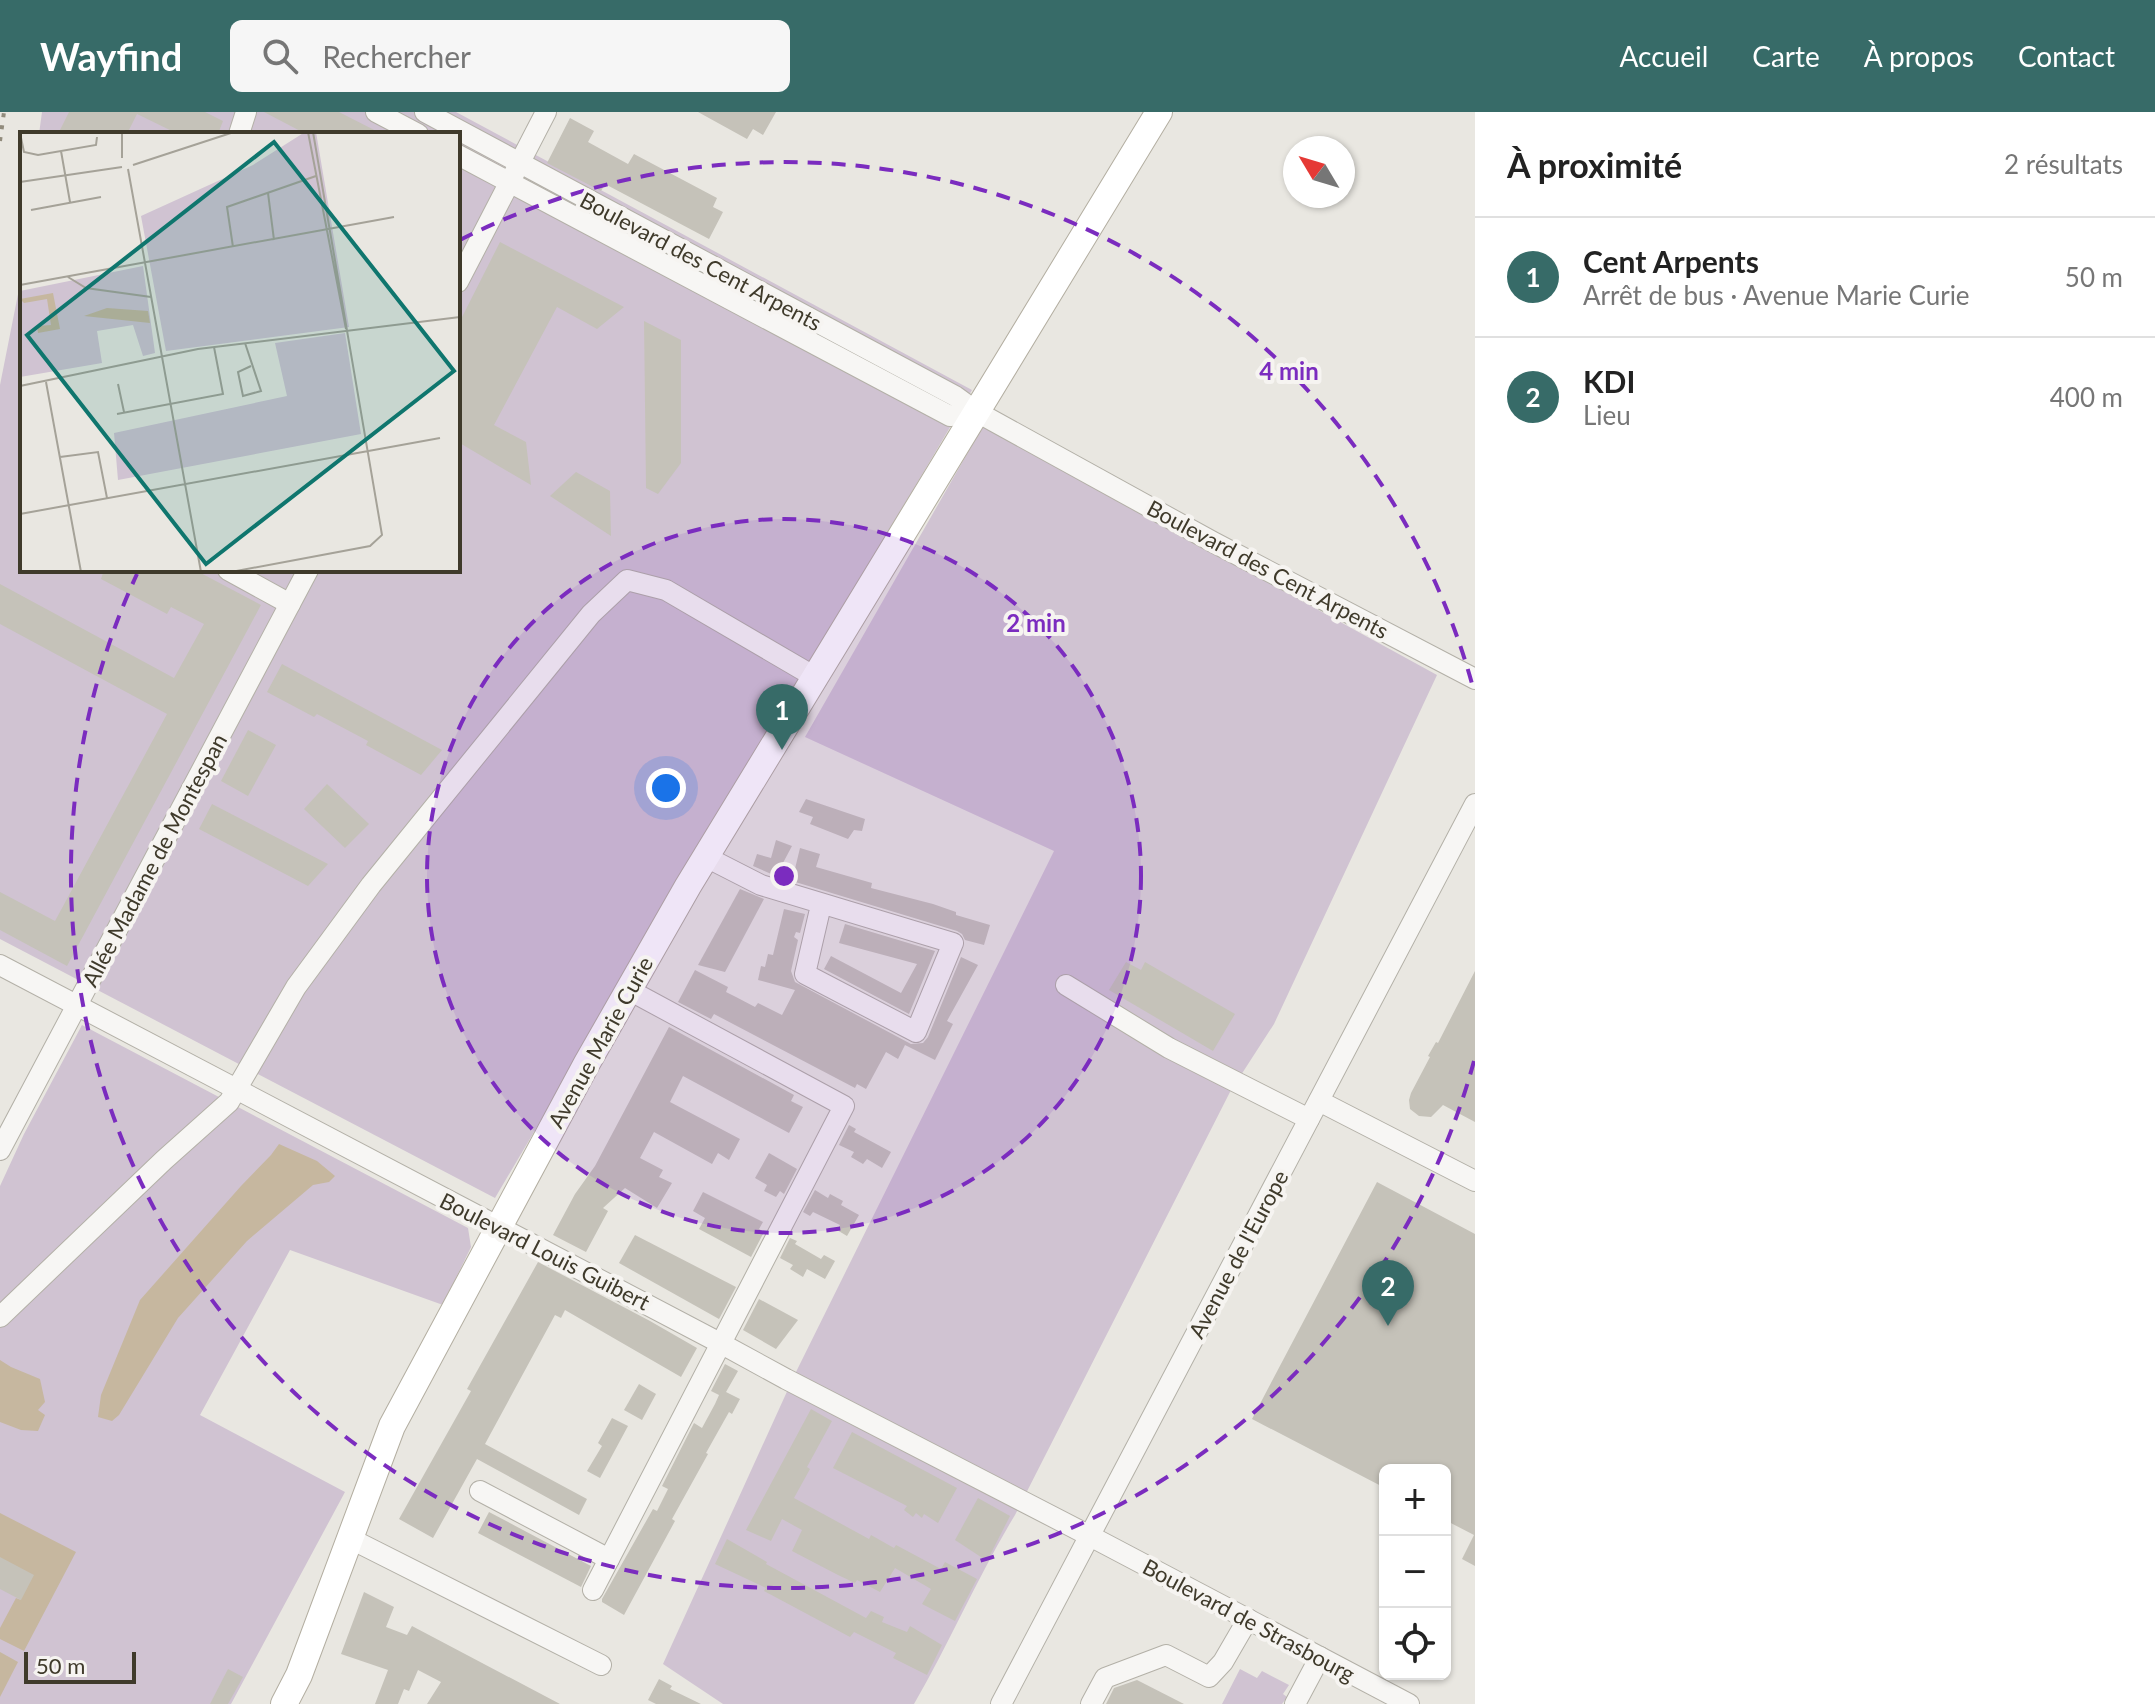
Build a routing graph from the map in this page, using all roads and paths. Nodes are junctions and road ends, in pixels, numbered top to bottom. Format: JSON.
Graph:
{"nodes":[{"id":1,"x":246,"y":112,"type":"edge"},
{"id":2,"x":376,"y":112,"type":"edge"},
{"id":3,"x":425,"y":112,"type":"edge"},
{"id":4,"x":546,"y":112,"type":"edge"},
{"id":5,"x":1159,"y":112,"type":"edge"},
{"id":6,"x":240,"y":132,"type":"edge"},
{"id":7,"x":414,"y":132,"type":"edge"},
{"id":8,"x":460,"y":156,"type":"edge"},
{"id":9,"x":519,"y":163,"type":"junction"},
{"id":10,"x":509,"y":182,"type":"junction"},
{"id":11,"x":460,"y":278,"type":"edge"},
{"id":12,"x":977,"y":412,"type":"junction"},
{"id":13,"x":232,"y":572,"type":"edge"},
{"id":14,"x":307,"y":572,"type":"edge"},
{"id":15,"x":290,"y":604,"type":"junction"},
{"id":16,"x":815,"y":677,"type":"junction"},
{"id":17,"x":1475,"y":679,"type":"edge"},
{"id":18,"x":1475,"y":804,"type":"edge"},
{"id":19,"x":706,"y":857,"type":"junction"},
{"id":20,"x":821,"y":905,"type":"junction"},
{"id":21,"x":0,"y":965,"type":"edge"},
{"id":22,"x":1066,"y":985,"type":"dead end"},
{"id":23,"x":629,"y":990,"type":"junction"},
{"id":24,"x":76,"y":1006,"type":"junction"},
{"id":25,"x":236,"y":1089,"type":"junction"},
{"id":26,"x":1314,"y":1110,"type":"junction"},
{"id":27,"x":0,"y":1150,"type":"edge"},
{"id":28,"x":1475,"y":1181,"type":"edge"},
{"id":29,"x":497,"y":1227,"type":"junction"},
{"id":30,"x":0,"y":1317,"type":"edge"},
{"id":31,"x":720,"y":1343,"type":"junction"},
{"id":32,"x":480,"y":1491,"type":"dead end"},
{"id":33,"x":1090,"y":1536,"type":"junction"},
{"id":34,"x":351,"y":1539,"type":"junction"},
{"id":35,"x":609,"y":1559,"type":"junction"},
{"id":36,"x":593,"y":1590,"type":"dead end"},
{"id":37,"x":1248,"y":1619,"type":"junction"},
{"id":38,"x":1320,"y":1657,"type":"junction"},
{"id":39,"x":601,"y":1665,"type":"dead end"},
{"id":40,"x":1296,"y":1703,"type":"edge"},
{"id":41,"x":284,"y":1704,"type":"edge"},
{"id":42,"x":1001,"y":1704,"type":"edge"},
{"id":43,"x":1091,"y":1704,"type":"edge"},
{"id":44,"x":1409,"y":1704,"type":"edge"}],
"edges":[{"from":1,"to":6,"type":"street"},
{"from":2,"to":7,"type":"street"},
{"from":3,"to":9,"type":"street","name":"Boulevard des Cent Arpents"},
{"from":4,"to":9,"type":"street"},
{"from":5,"to":12,"type":"main road","name":"Avenue Marie Curie"},
{"from":8,"to":10,"type":"street","name":"Boulevard des Cent Arpents"},
{"from":9,"to":10,"type":"street"},
{"from":9,"to":12,"type":"street","name":"Boulevard des Cent Arpents"},
{"from":10,"to":11,"type":"street"},
{"from":10,"to":12,"type":"street","name":"Boulevard des Cent Arpents"},
{"from":12,"to":16,"type":"main road","name":"Avenue Marie Curie"},
{"from":12,"to":17,"type":"street","name":"Boulevard des Cent Arpents"},
{"from":13,"to":15,"type":"street"},
{"from":14,"to":15,"type":"street","name":"Allée Madame de Montespan"},
{"from":15,"to":24,"type":"street","name":"Allée Madame de Montespan"},
{"from":16,"to":19,"type":"main road","name":"Avenue Marie Curie"},
{"from":16,"to":25,"type":"street"},
{"from":18,"to":26,"type":"street","name":"Avenue de l'Europe"},
{"from":19,"to":20,"type":"street"},
{"from":19,"to":23,"type":"main road","name":"Avenue Marie Curie"},
{"from":20,"to":20,"type":"street"},
{"from":21,"to":24,"type":"street","name":"Boulevard Louis Guibert"},
{"from":22,"to":26,"type":"street"},
{"from":23,"to":29,"type":"main road","name":"Avenue Marie Curie"},
{"from":23,"to":31,"type":"street"},
{"from":24,"to":25,"type":"street","name":"Boulevard Louis Guibert"},
{"from":24,"to":27,"type":"street","name":"Allée Madame de Montespan"},
{"from":25,"to":29,"type":"street","name":"Boulevard Louis Guibert"},
{"from":25,"to":30,"type":"street"},
{"from":26,"to":28,"type":"street"},
{"from":26,"to":33,"type":"street","name":"Avenue de l'Europe"},
{"from":29,"to":31,"type":"street","name":"Boulevard Louis Guibert"},
{"from":29,"to":34,"type":"main road","name":"Avenue Marie Curie"},
{"from":31,"to":33,"type":"street","name":"Boulevard Louis Guibert"},
{"from":31,"to":35,"type":"street"},
{"from":32,"to":35,"type":"street"},
{"from":33,"to":37,"type":"street","name":"Boulevard de Strasbourg"},
{"from":33,"to":42,"type":"street","name":"Avenue de l'Europe"},
{"from":34,"to":39,"type":"street"},
{"from":34,"to":41,"type":"main road","name":"Avenue Marie Curie"},
{"from":35,"to":36,"type":"street"},
{"from":37,"to":38,"type":"street","name":"Boulevard de Strasbourg"},
{"from":37,"to":43,"type":"street"},
{"from":38,"to":40,"type":"street"},
{"from":38,"to":44,"type":"street","name":"Boulevard de Strasbourg"}]}
